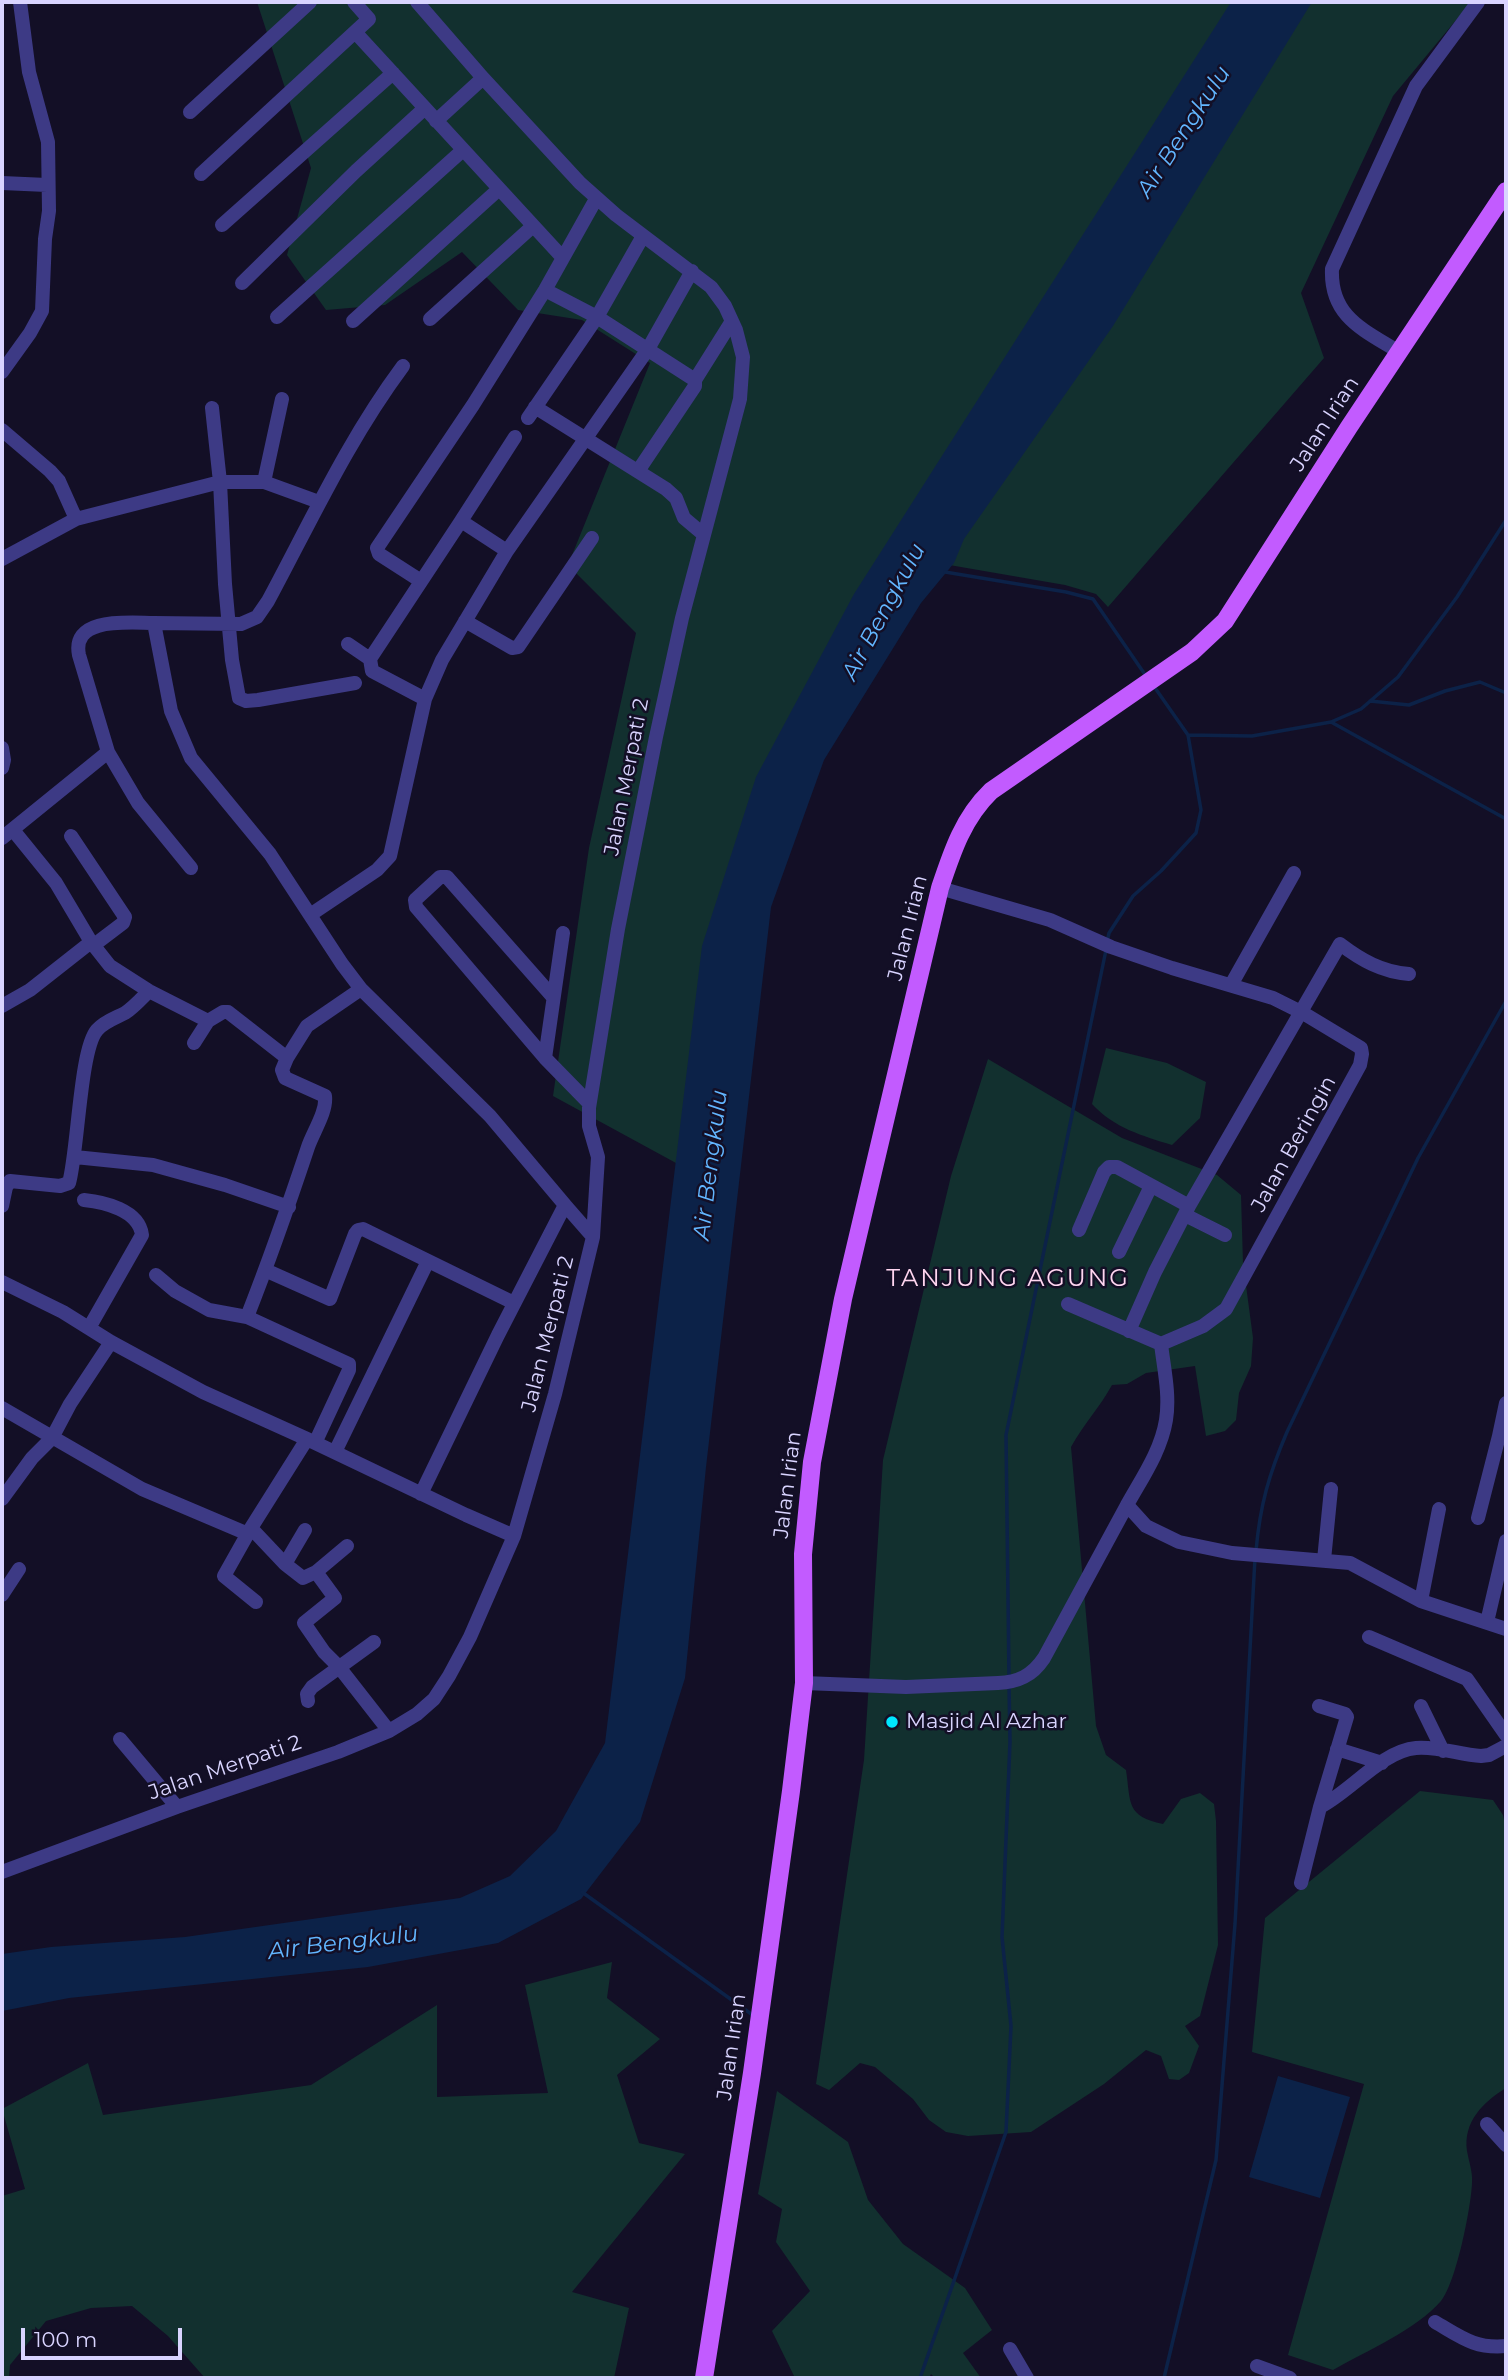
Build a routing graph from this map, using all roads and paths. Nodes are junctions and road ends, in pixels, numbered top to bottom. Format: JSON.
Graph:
{"nodes":[{"id":1,"x":20,"y":2,"type":"edge"},
{"id":2,"x":310,"y":2,"type":"edge"},
{"id":3,"x":354,"y":2,"type":"edge"},
{"id":4,"x":418,"y":2,"type":"edge"},
{"id":5,"x":1478,"y":2,"type":"edge"},
{"id":6,"x":355,"y":32,"type":"junction"},
{"id":7,"x":393,"y":73,"type":"junction"},
{"id":8,"x":483,"y":78,"type":"junction"},
{"id":9,"x":425,"y":108,"type":"junction"},
{"id":10,"x":190,"y":112,"type":"dead end"},
{"id":11,"x":436,"y":121,"type":"junction"},
{"id":12,"x":463,"y":150,"type":"junction"},
{"id":13,"x":201,"y":174,"type":"dead end"},
{"id":14,"x":2,"y":183,"type":"edge"},
{"id":15,"x":47,"y":185,"type":"junction"},
{"id":16,"x":499,"y":189,"type":"junction"},
{"id":17,"x":1506,"y":191,"type":"edge"},
{"id":18,"x":596,"y":199,"type":"junction"},
{"id":19,"x":222,"y":225,"type":"dead end"},
{"id":20,"x":533,"y":226,"type":"junction"},
{"id":21,"x":643,"y":236,"type":"junction"},
{"id":22,"x":563,"y":258,"type":"junction"},
{"id":23,"x":692,"y":271,"type":"junction"},
{"id":24,"x":242,"y":283,"type":"dead end"},
{"id":25,"x":545,"y":290,"type":"junction"},
{"id":26,"x":276,"y":317,"type":"dead end"},
{"id":27,"x":597,"y":317,"type":"junction"},
{"id":28,"x":430,"y":319,"type":"dead end"},
{"id":29,"x":353,"y":321,"type":"dead end"},
{"id":30,"x":732,"y":321,"type":"junction"},
{"id":31,"x":648,"y":349,"type":"junction"},
{"id":32,"x":1399,"y":352,"type":"junction"},
{"id":33,"x":403,"y":366,"type":"dead end"},
{"id":34,"x":2,"y":372,"type":"edge"},
{"id":35,"x":695,"y":380,"type":"junction"},
{"id":36,"x":282,"y":399,"type":"dead end"},
{"id":37,"x":212,"y":408,"type":"dead end"},
{"id":38,"x":2,"y":430,"type":"edge"},
{"id":39,"x":515,"y":437,"type":"dead end"},
{"id":40,"x":584,"y":439,"type":"junction"},
{"id":41,"x":638,"y":471,"type":"junction"},
{"id":42,"x":220,"y":482,"type":"junction"},
{"id":43,"x":264,"y":482,"type":"junction"},
{"id":44,"x":319,"y":502,"type":"junction"},
{"id":45,"x":76,"y":519,"type":"junction"},
{"id":46,"x":461,"y":520,"type":"junction"},
{"id":47,"x":703,"y":534,"type":"junction"},
{"id":48,"x":592,"y":538,"type":"dead end"},
{"id":49,"x":508,"y":551,"type":"junction"},
{"id":50,"x":2,"y":559,"type":"edge"},
{"id":51,"x":421,"y":581,"type":"junction"},
{"id":52,"x":465,"y":621,"type":"junction"},
{"id":53,"x":154,"y":623,"type":"junction"},
{"id":54,"x":229,"y":624,"type":"junction"},
{"id":55,"x":348,"y":644,"type":"dead end"},
{"id":56,"x":370,"y":659,"type":"junction"},
{"id":57,"x":355,"y":683,"type":"dead end"},
{"id":58,"x":425,"y":699,"type":"junction"},
{"id":59,"x":2,"y":748,"type":"edge"},
{"id":60,"x":108,"y":752,"type":"junction"},
{"id":61,"x":2,"y":768,"type":"edge"},
{"id":62,"x":7,"y":834,"type":"edge"},
{"id":63,"x":71,"y":835,"type":"dead end"},
{"id":64,"x":191,"y":868,"type":"dead end"},
{"id":65,"x":1294,"y":873,"type":"dead end"},
{"id":66,"x":940,"y":888,"type":"junction"},
{"id":67,"x":310,"y":915,"type":"junction"},
{"id":68,"x":563,"y":933,"type":"dead end"},
{"id":69,"x":93,"y":944,"type":"junction"},
{"id":70,"x":1409,"y":974,"type":"dead end"},
{"id":71,"x":1231,"y":985,"type":"junction"},
{"id":72,"x":361,"y":989,"type":"junction"},
{"id":73,"x":149,"y":991,"type":"junction"},
{"id":74,"x":553,"y":997,"type":"junction"},
{"id":75,"x":2,"y":1006,"type":"edge"},
{"id":76,"x":1301,"y":1012,"type":"junction"},
{"id":77,"x":208,"y":1021,"type":"junction"},
{"id":78,"x":194,"y":1044,"type":"dead end"},
{"id":79,"x":287,"y":1058,"type":"junction"},
{"id":80,"x":545,"y":1058,"type":"junction"},
{"id":81,"x":589,"y":1103,"type":"junction"},
{"id":82,"x":75,"y":1157,"type":"junction"},
{"id":83,"x":1151,"y":1186,"type":"junction"},
{"id":84,"x":83,"y":1200,"type":"dead end"},
{"id":85,"x":565,"y":1205,"type":"junction"},
{"id":86,"x":2,"y":1206,"type":"edge"},
{"id":87,"x":289,"y":1207,"type":"junction"},
{"id":88,"x":1187,"y":1210,"type":"junction"},
{"id":89,"x":1079,"y":1230,"type":"dead end"},
{"id":90,"x":1225,"y":1235,"type":"dead end"},
{"id":91,"x":593,"y":1237,"type":"junction"},
{"id":92,"x":1119,"y":1252,"type":"dead end"},
{"id":93,"x":428,"y":1261,"type":"junction"},
{"id":94,"x":265,"y":1270,"type":"junction"},
{"id":95,"x":156,"y":1275,"type":"dead end"},
{"id":96,"x":2,"y":1282,"type":"edge"},
{"id":97,"x":514,"y":1303,"type":"junction"},
{"id":98,"x":1068,"y":1304,"type":"dead end"},
{"id":99,"x":247,"y":1317,"type":"junction"},
{"id":100,"x":89,"y":1328,"type":"junction"},
{"id":101,"x":1129,"y":1331,"type":"junction"},
{"id":102,"x":111,"y":1342,"type":"junction"},
{"id":103,"x":1161,"y":1344,"type":"junction"},
{"id":104,"x":1506,"y":1403,"type":"edge"},
{"id":105,"x":2,"y":1408,"type":"edge"},
{"id":106,"x":1503,"y":1437,"type":"edge"},
{"id":107,"x":52,"y":1438,"type":"junction"},
{"id":108,"x":311,"y":1441,"type":"junction"},
{"id":109,"x":335,"y":1452,"type":"junction"},
{"id":110,"x":1331,"y":1489,"type":"dead end"},
{"id":111,"x":421,"y":1494,"type":"junction"},
{"id":112,"x":2,"y":1499,"type":"edge"},
{"id":113,"x":1127,"y":1505,"type":"junction"},
{"id":114,"x":1439,"y":1509,"type":"dead end"},
{"id":115,"x":1478,"y":1518,"type":"dead end"},
{"id":116,"x":305,"y":1530,"type":"dead end"},
{"id":117,"x":249,"y":1531,"type":"junction"},
{"id":118,"x":514,"y":1535,"type":"junction"},
{"id":119,"x":1506,"y":1541,"type":"edge"},
{"id":120,"x":347,"y":1546,"type":"dead end"},
{"id":121,"x":1324,"y":1560,"type":"junction"},
{"id":122,"x":285,"y":1564,"type":"junction"},
{"id":123,"x":19,"y":1569,"type":"dead end"},
{"id":124,"x":316,"y":1572,"type":"junction"},
{"id":125,"x":2,"y":1595,"type":"edge"},
{"id":126,"x":1421,"y":1601,"type":"junction"},
{"id":127,"x":256,"y":1602,"type":"dead end"},
{"id":128,"x":1487,"y":1622,"type":"junction"},
{"id":129,"x":1506,"y":1629,"type":"edge"},
{"id":130,"x":1369,"y":1637,"type":"dead end"},
{"id":131,"x":374,"y":1642,"type":"dead end"},
{"id":132,"x":339,"y":1667,"type":"junction"},
{"id":133,"x":804,"y":1683,"type":"junction"},
{"id":134,"x":308,"y":1701,"type":"dead end"},
{"id":135,"x":1319,"y":1706,"type":"dead end"},
{"id":136,"x":1421,"y":1706,"type":"dead end"},
{"id":137,"x":389,"y":1731,"type":"junction"},
{"id":138,"x":1506,"y":1735,"type":"edge"},
{"id":139,"x":120,"y":1739,"type":"dead end"},
{"id":140,"x":1506,"y":1746,"type":"edge"},
{"id":141,"x":1337,"y":1749,"type":"junction"},
{"id":142,"x":1443,"y":1751,"type":"junction"},
{"id":143,"x":1382,"y":1763,"type":"junction"},
{"id":144,"x":177,"y":1807,"type":"junction"},
{"id":145,"x":1320,"y":1807,"type":"junction"},
{"id":146,"x":2,"y":1871,"type":"edge"},
{"id":147,"x":1301,"y":1884,"type":"dead end"},
{"id":148,"x":1487,"y":2124,"type":"dead end"},
{"id":149,"x":1506,"y":2145,"type":"edge"},
{"id":150,"x":1435,"y":2322,"type":"dead end"},
{"id":151,"x":1506,"y":2346,"type":"edge"},
{"id":152,"x":1010,"y":2349,"type":"dead end"},
{"id":153,"x":1256,"y":2366,"type":"dead end"},
{"id":154,"x":704,"y":2378,"type":"edge"},
{"id":155,"x":1027,"y":2378,"type":"edge"},
{"id":156,"x":1290,"y":2378,"type":"edge"}],
"edges":[{"from":1,"to":15,"type":"street"},
{"from":2,"to":10,"type":"street"},
{"from":3,"to":6,"type":"street"},
{"from":4,"to":8,"type":"street","name":"Jalan Merpati 2"},
{"from":5,"to":32,"type":"street"},
{"from":6,"to":7,"type":"street"},
{"from":6,"to":13,"type":"street"},
{"from":7,"to":9,"type":"street"},
{"from":7,"to":19,"type":"street"},
{"from":8,"to":11,"type":"street"},
{"from":8,"to":18,"type":"street","name":"Jalan Merpati 2"},
{"from":9,"to":11,"type":"street"},
{"from":9,"to":24,"type":"street"},
{"from":11,"to":12,"type":"street"},
{"from":12,"to":16,"type":"street"},
{"from":12,"to":26,"type":"street"},
{"from":14,"to":15,"type":"street"},
{"from":15,"to":34,"type":"street"},
{"from":16,"to":20,"type":"street"},
{"from":16,"to":29,"type":"street"},
{"from":17,"to":32,"type":"main road","name":"Jalan Irian"},
{"from":18,"to":21,"type":"street","name":"Jalan Merpati 2"},
{"from":18,"to":22,"type":"street"},
{"from":20,"to":22,"type":"street"},
{"from":20,"to":28,"type":"street"},
{"from":21,"to":23,"type":"street","name":"Jalan Merpati 2"},
{"from":21,"to":27,"type":"street"},
{"from":22,"to":25,"type":"street"},
{"from":23,"to":30,"type":"street","name":"Jalan Merpati 2"},
{"from":23,"to":31,"type":"street"},
{"from":25,"to":27,"type":"street"},
{"from":25,"to":51,"type":"street"},
{"from":27,"to":31,"type":"street"},
{"from":27,"to":40,"type":"street"},
{"from":30,"to":35,"type":"street"},
{"from":30,"to":47,"type":"street","name":"Jalan Merpati 2"},
{"from":31,"to":35,"type":"street"},
{"from":31,"to":40,"type":"street"},
{"from":32,"to":66,"type":"main road","name":"Jalan Irian"},
{"from":33,"to":44,"type":"street"},
{"from":35,"to":41,"type":"street"},
{"from":36,"to":43,"type":"street"},
{"from":37,"to":42,"type":"street"},
{"from":38,"to":45,"type":"street"},
{"from":39,"to":46,"type":"street"},
{"from":40,"to":41,"type":"street"},
{"from":40,"to":49,"type":"street"},
{"from":41,"to":47,"type":"street"},
{"from":42,"to":43,"type":"street"},
{"from":42,"to":45,"type":"street"},
{"from":42,"to":54,"type":"street"},
{"from":43,"to":44,"type":"street"},
{"from":44,"to":54,"type":"street"},
{"from":45,"to":50,"type":"street"},
{"from":46,"to":49,"type":"street"},
{"from":46,"to":51,"type":"street"},
{"from":47,"to":81,"type":"street","name":"Jalan Merpati 2"},
{"from":48,"to":52,"type":"street"},
{"from":49,"to":52,"type":"street"},
{"from":51,"to":56,"type":"street"},
{"from":52,"to":58,"type":"street"},
{"from":53,"to":54,"type":"street"},
{"from":53,"to":60,"type":"street"},
{"from":53,"to":67,"type":"street"},
{"from":54,"to":57,"type":"street"},
{"from":55,"to":56,"type":"street"},
{"from":56,"to":58,"type":"street"},
{"from":58,"to":67,"type":"street"},
{"from":59,"to":61,"type":"street"},
{"from":60,"to":62,"type":"street"},
{"from":60,"to":64,"type":"street"},
{"from":62,"to":69,"type":"street"},
{"from":63,"to":69,"type":"street"},
{"from":65,"to":71,"type":"street"},
{"from":66,"to":71,"type":"street","name":"Jalan Beringin"},
{"from":66,"to":133,"type":"main road","name":"Jalan Irian"},
{"from":67,"to":72,"type":"street"},
{"from":68,"to":74,"type":"street"},
{"from":69,"to":73,"type":"street"},
{"from":69,"to":75,"type":"street"},
{"from":70,"to":76,"type":"street"},
{"from":71,"to":76,"type":"street","name":"Jalan Beringin"},
{"from":72,"to":79,"type":"street"},
{"from":72,"to":85,"type":"street"},
{"from":73,"to":77,"type":"street"},
{"from":73,"to":82,"type":"street"},
{"from":74,"to":80,"type":"street"},
{"from":74,"to":80,"type":"street"},
{"from":76,"to":88,"type":"street"},
{"from":76,"to":103,"type":"street","name":"Jalan Beringin"},
{"from":77,"to":78,"type":"street"},
{"from":77,"to":79,"type":"street"},
{"from":79,"to":87,"type":"street"},
{"from":80,"to":81,"type":"street"},
{"from":81,"to":91,"type":"street","name":"Jalan Merpati 2"},
{"from":82,"to":86,"type":"street"},
{"from":82,"to":87,"type":"street"},
{"from":83,"to":88,"type":"street"},
{"from":83,"to":89,"type":"street"},
{"from":83,"to":92,"type":"street"},
{"from":84,"to":100,"type":"street"},
{"from":85,"to":91,"type":"street"},
{"from":85,"to":97,"type":"street"},
{"from":87,"to":94,"type":"street"},
{"from":88,"to":90,"type":"street"},
{"from":88,"to":101,"type":"street"},
{"from":91,"to":118,"type":"street","name":"Jalan Merpati 2"},
{"from":93,"to":94,"type":"street"},
{"from":93,"to":97,"type":"street"},
{"from":93,"to":109,"type":"street"},
{"from":94,"to":99,"type":"street"},
{"from":95,"to":99,"type":"street"},
{"from":96,"to":100,"type":"street"},
{"from":97,"to":111,"type":"street"},
{"from":98,"to":101,"type":"street"},
{"from":99,"to":108,"type":"street"},
{"from":100,"to":102,"type":"street"},
{"from":101,"to":103,"type":"street"},
{"from":102,"to":107,"type":"street"},
{"from":102,"to":108,"type":"street"},
{"from":103,"to":113,"type":"street"},
{"from":104,"to":106,"type":"street"},
{"from":105,"to":107,"type":"street"},
{"from":106,"to":115,"type":"street"},
{"from":107,"to":112,"type":"street"},
{"from":107,"to":117,"type":"street"},
{"from":108,"to":109,"type":"street"},
{"from":108,"to":117,"type":"street"},
{"from":109,"to":111,"type":"street"},
{"from":110,"to":121,"type":"street"},
{"from":111,"to":118,"type":"street"},
{"from":113,"to":121,"type":"street"},
{"from":113,"to":133,"type":"street"},
{"from":114,"to":126,"type":"street"},
{"from":116,"to":122,"type":"street"},
{"from":117,"to":122,"type":"street"},
{"from":117,"to":127,"type":"street"},
{"from":118,"to":137,"type":"street","name":"Jalan Merpati 2"},
{"from":119,"to":128,"type":"street"},
{"from":120,"to":124,"type":"street"},
{"from":121,"to":126,"type":"street"},
{"from":122,"to":124,"type":"street"},
{"from":123,"to":125,"type":"street"},
{"from":124,"to":132,"type":"street"},
{"from":126,"to":128,"type":"street"},
{"from":128,"to":129,"type":"street"},
{"from":130,"to":138,"type":"street"},
{"from":131,"to":132,"type":"street"},
{"from":132,"to":134,"type":"street"},
{"from":132,"to":137,"type":"street"},
{"from":133,"to":154,"type":"main road","name":"Jalan Irian"},
{"from":135,"to":141,"type":"street"},
{"from":136,"to":142,"type":"street"},
{"from":137,"to":144,"type":"street","name":"Jalan Merpati 2"},
{"from":139,"to":144,"type":"street"},
{"from":140,"to":142,"type":"street"},
{"from":141,"to":143,"type":"street"},
{"from":141,"to":145,"type":"street"},
{"from":142,"to":143,"type":"street"},
{"from":143,"to":145,"type":"street"},
{"from":144,"to":146,"type":"street","name":"Jalan Merpati 2"},
{"from":145,"to":147,"type":"street"},
{"from":148,"to":149,"type":"street"},
{"from":150,"to":151,"type":"street"},
{"from":152,"to":155,"type":"street"},
{"from":153,"to":156,"type":"street"}]}
